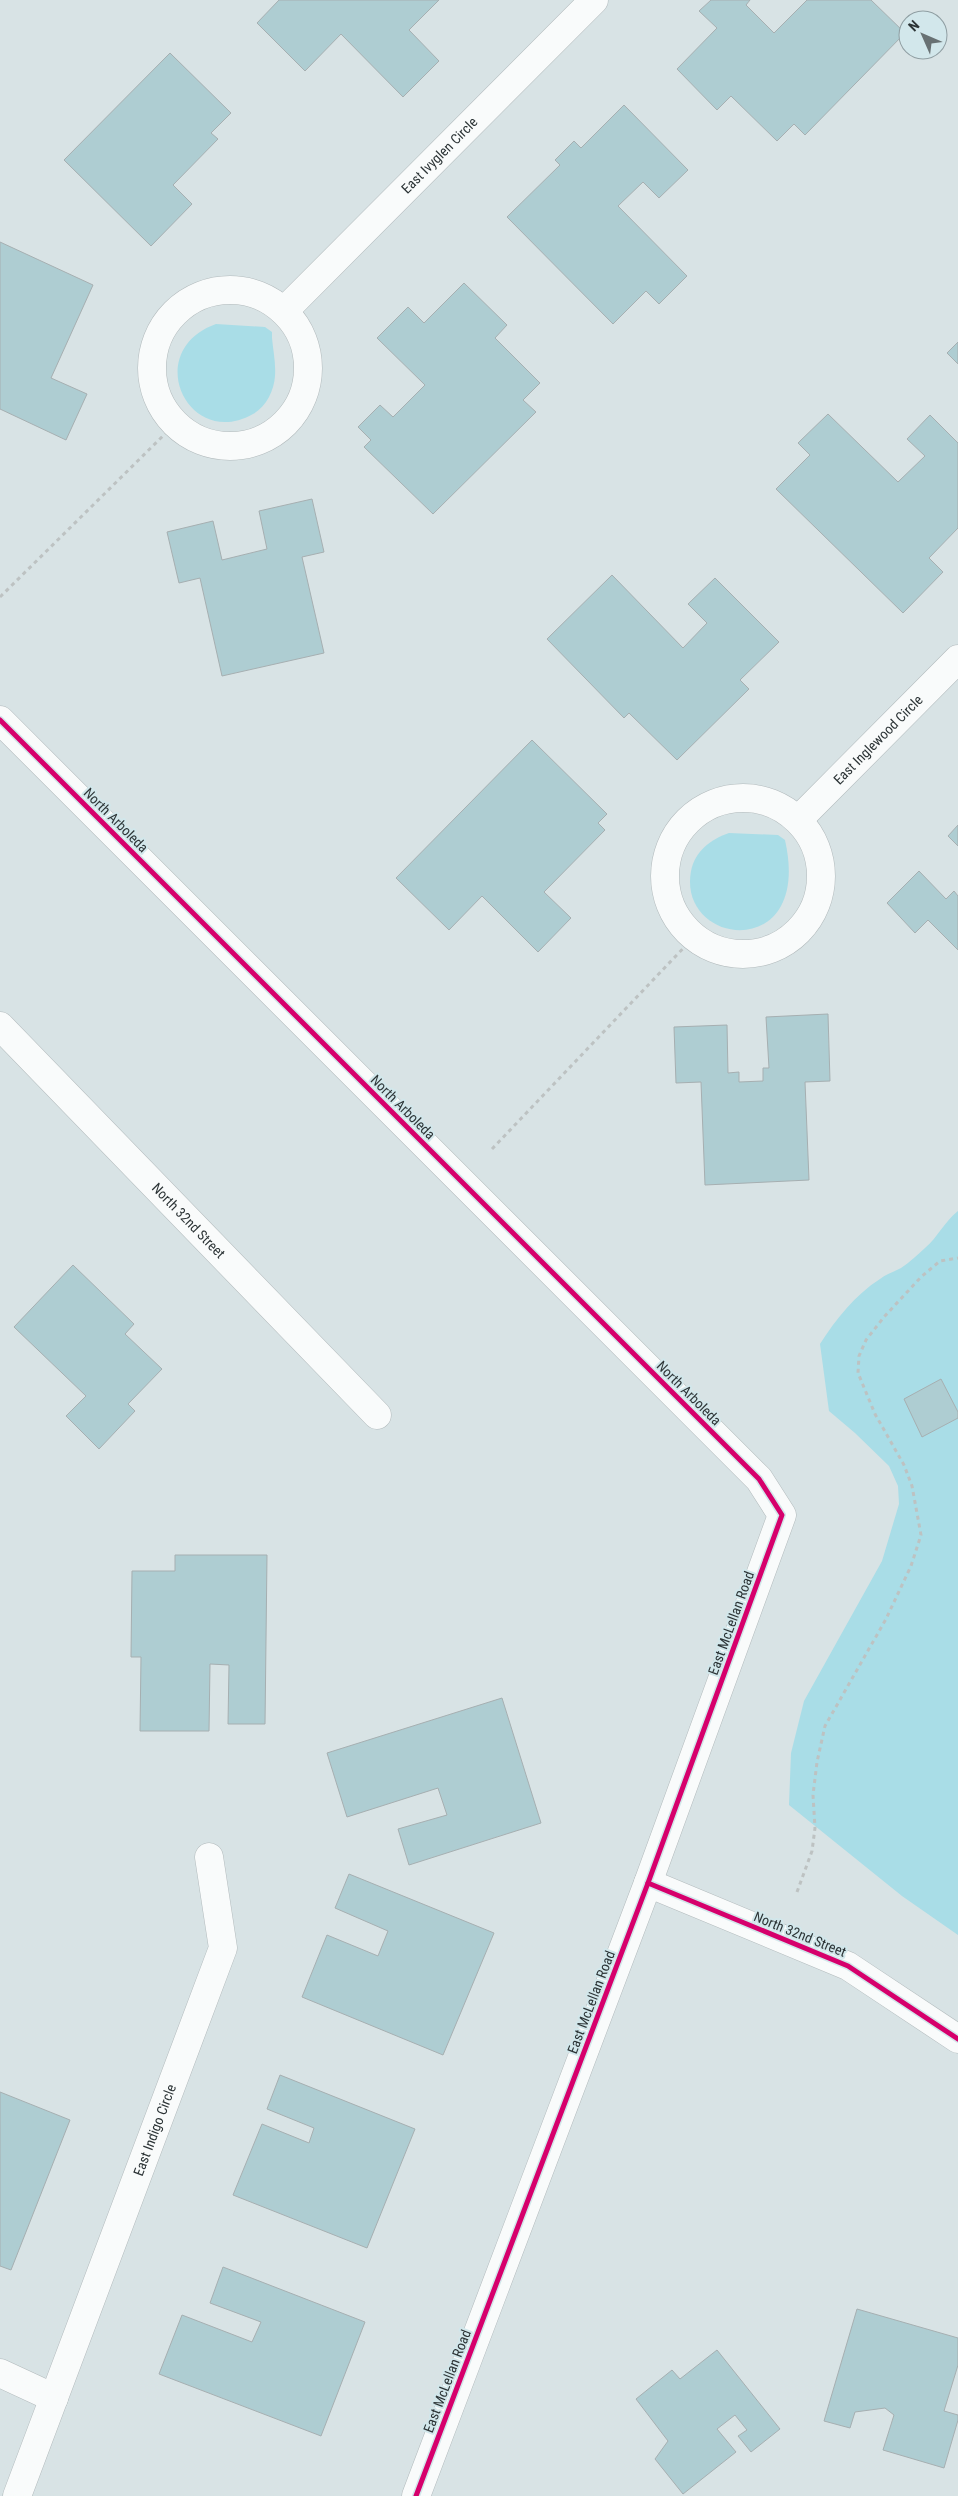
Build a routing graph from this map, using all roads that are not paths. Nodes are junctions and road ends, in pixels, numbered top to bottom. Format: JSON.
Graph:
{"nodes":[{"id":1,"x":594,"y":0,"type":"edge"},
{"id":2,"x":284,"y":310,"type":"junction"},
{"id":3,"x":958,"y":660,"type":"edge"},
{"id":4,"x":0,"y":720,"type":"edge"},
{"id":5,"x":798,"y":819,"type":"junction"},
{"id":6,"x":0,"y":1026,"type":"edge"},
{"id":7,"x":378,"y":1415,"type":"dead end"},
{"id":8,"x":782,"y":1515,"type":"joint"},
{"id":9,"x":209,"y":1857,"type":"dead end"},
{"id":10,"x":648,"y":1883,"type":"junction"},
{"id":11,"x":958,"y":2039,"type":"edge"},
{"id":12,"x":0,"y":2374,"type":"edge"},
{"id":13,"x":54,"y":2398,"type":"junction"},
{"id":14,"x":17,"y":2496,"type":"edge"},
{"id":15,"x":416,"y":2496,"type":"edge"}],
"edges":[{"from":1,"to":2,"type":"street","name":"East Ivyglen Circle"},
{"from":2,"to":2,"type":"street"},
{"from":3,"to":5,"type":"street","name":"East Inglewood Circle"},
{"from":4,"to":8,"type":"street","name":"North Arboleda"},
{"from":5,"to":5,"type":"street"},
{"from":6,"to":7,"type":"street","name":"North 32nd Street"},
{"from":8,"to":10,"type":"street","name":"East McLellan Road"},
{"from":9,"to":13,"type":"street","name":"East Indigo Circle"},
{"from":10,"to":11,"type":"street","name":"North 32nd Street"},
{"from":10,"to":15,"type":"street","name":"East McLellan Road"},
{"from":12,"to":13,"type":"street"},
{"from":13,"to":14,"type":"street","name":"East Indigo Circle"}]}
